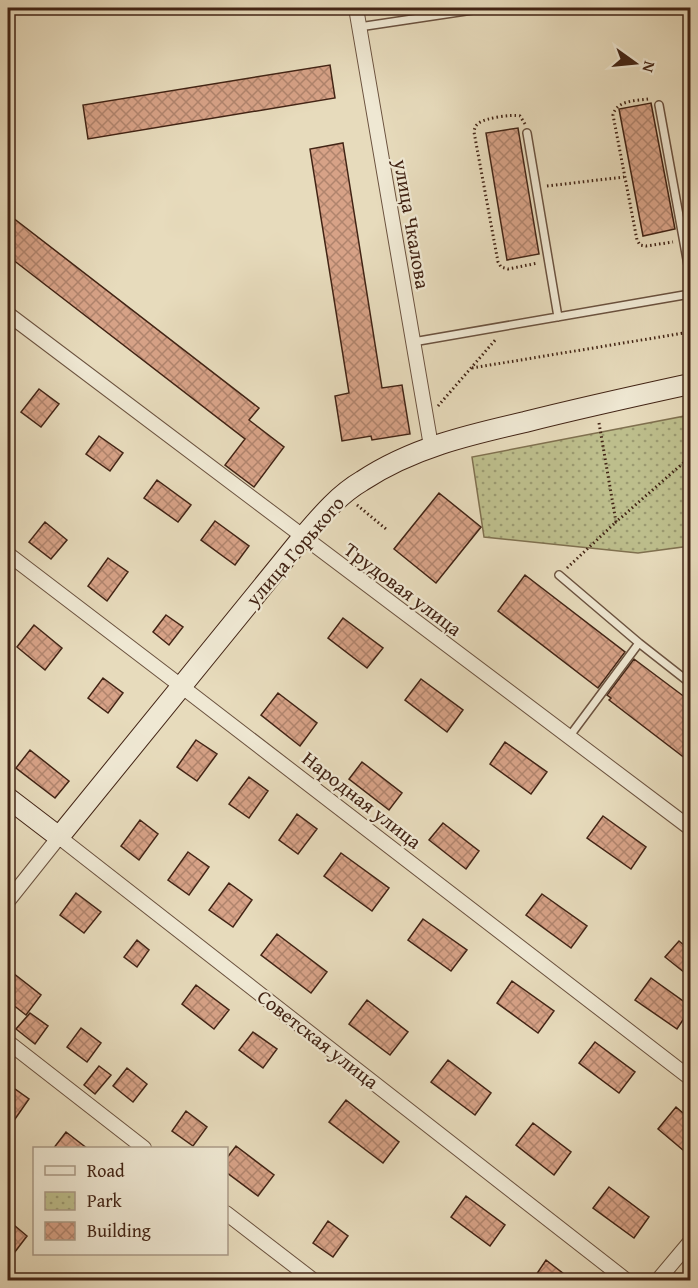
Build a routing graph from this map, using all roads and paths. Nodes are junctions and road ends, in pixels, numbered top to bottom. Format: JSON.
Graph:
{"nodes":[{"id":1,"x":356,"y":8,"type":"edge"},
{"id":2,"x":486,"y":8,"type":"edge"},
{"id":3,"x":359,"y":27,"type":"junction"},
{"id":4,"x":659,"y":105,"type":"joint"},
{"id":5,"x":526,"y":133,"type":"joint"},
{"id":6,"x":624,"y":177,"type":"junction"},
{"id":7,"x":536,"y":187,"type":"junction"},
{"id":8,"x":684,"y":240,"type":"junction"},
{"id":9,"x":549,"y":261,"type":"junction"},
{"id":10,"x":690,"y":276,"type":"edge"},
{"id":11,"x":690,"y":294,"type":"edge"},
{"id":12,"x":8,"y":314,"type":"edge"},
{"id":13,"x":558,"y":317,"type":"junction"},
{"id":14,"x":508,"y":326,"type":"junction"},
{"id":15,"x":690,"y":332,"type":"edge"},
{"id":16,"x":413,"y":342,"type":"junction"},
{"id":17,"x":472,"y":368,"type":"junction"},
{"id":18,"x":690,"y":384,"type":"edge"},
{"id":19,"x":426,"y":418,"type":"junction"},
{"id":20,"x":598,"y":421,"type":"dead end"},
{"id":21,"x":690,"y":443,"type":"edge"},
{"id":22,"x":432,"y":446,"type":"junction"},
{"id":23,"x":690,"y":457,"type":"edge"},
{"id":24,"x":683,"y":464,"type":"junction"},
{"id":25,"x":354,"y":502,"type":"dead end"},
{"id":26,"x":616,"y":522,"type":"junction"},
{"id":27,"x":386,"y":530,"type":"dead end"},
{"id":28,"x":302,"y":538,"type":"junction"},
{"id":29,"x":8,"y":554,"type":"edge"},
{"id":30,"x":559,"y":575,"type":"joint"},
{"id":31,"x":639,"y":642,"type":"junction"},
{"id":32,"x":690,"y":682,"type":"edge"},
{"id":33,"x":181,"y":686,"type":"junction"},
{"id":34,"x":569,"y":737,"type":"junction"},
{"id":35,"x":8,"y":798,"type":"edge"},
{"id":36,"x":689,"y":823,"type":"edge"},
{"id":37,"x":59,"y":837,"type":"junction"},
{"id":38,"x":8,"y":901,"type":"edge"},
{"id":39,"x":8,"y":1042,"type":"edge"},
{"id":40,"x":690,"y":1078,"type":"edge"},
{"id":41,"x":141,"y":1147,"type":"edge"},
{"id":42,"x":228,"y":1215,"type":"edge"},
{"id":43,"x":690,"y":1242,"type":"edge"},
{"id":44,"x":313,"y":1281,"type":"edge"},
{"id":45,"x":627,"y":1281,"type":"edge"},
{"id":46,"x":658,"y":1281,"type":"edge"}],
"edges":[{"from":1,"to":3,"type":"street","name":"улица Чкалова"},
{"from":2,"to":3,"type":"lane"},
{"from":3,"to":16,"type":"street","name":"улица Чкалова"},
{"from":4,"to":6,"type":"path"},
{"from":4,"to":8,"type":"lane"},
{"from":5,"to":7,"type":"lane"},
{"from":5,"to":9,"type":"path"},
{"from":6,"to":7,"type":"path"},
{"from":6,"to":8,"type":"path"},
{"from":7,"to":9,"type":"lane"},
{"from":8,"to":10,"type":"lane"},
{"from":9,"to":13,"type":"lane"},
{"from":11,"to":13,"type":"lane"},
{"from":12,"to":28,"type":"street","name":"Трудовая улица"},
{"from":13,"to":14,"type":"lane"},
{"from":14,"to":16,"type":"lane"},
{"from":14,"to":17,"type":"path"},
{"from":15,"to":17,"type":"path"},
{"from":16,"to":19,"type":"street","name":"улица Чкалова"},
{"from":17,"to":19,"type":"path"},
{"from":18,"to":22,"type":"street","name":"улица Горького"},
{"from":19,"to":22,"type":"street","name":"улица Чкалова"},
{"from":20,"to":26,"type":"path"},
{"from":21,"to":24,"type":"path"},
{"from":22,"to":28,"type":"street","name":"улица Горького"},
{"from":23,"to":24,"type":"path"},
{"from":24,"to":26,"type":"path"},
{"from":25,"to":27,"type":"path"},
{"from":26,"to":30,"type":"path"},
{"from":28,"to":33,"type":"street","name":"улица Горького"},
{"from":28,"to":34,"type":"street","name":"Трудовая улица"},
{"from":29,"to":33,"type":"street","name":"Народная улица"},
{"from":30,"to":31,"type":"lane"},
{"from":31,"to":32,"type":"lane"},
{"from":31,"to":34,"type":"lane"},
{"from":33,"to":37,"type":"street","name":"улица Горького"},
{"from":33,"to":40,"type":"street","name":"Народная улица"},
{"from":34,"to":36,"type":"street","name":"Трудовая улица"},
{"from":35,"to":37,"type":"street","name":"Советская улица"},
{"from":37,"to":38,"type":"street"},
{"from":37,"to":45,"type":"street","name":"Советская улица"},
{"from":39,"to":41,"type":"street"},
{"from":42,"to":44,"type":"street"},
{"from":43,"to":46,"type":"street"}]}
